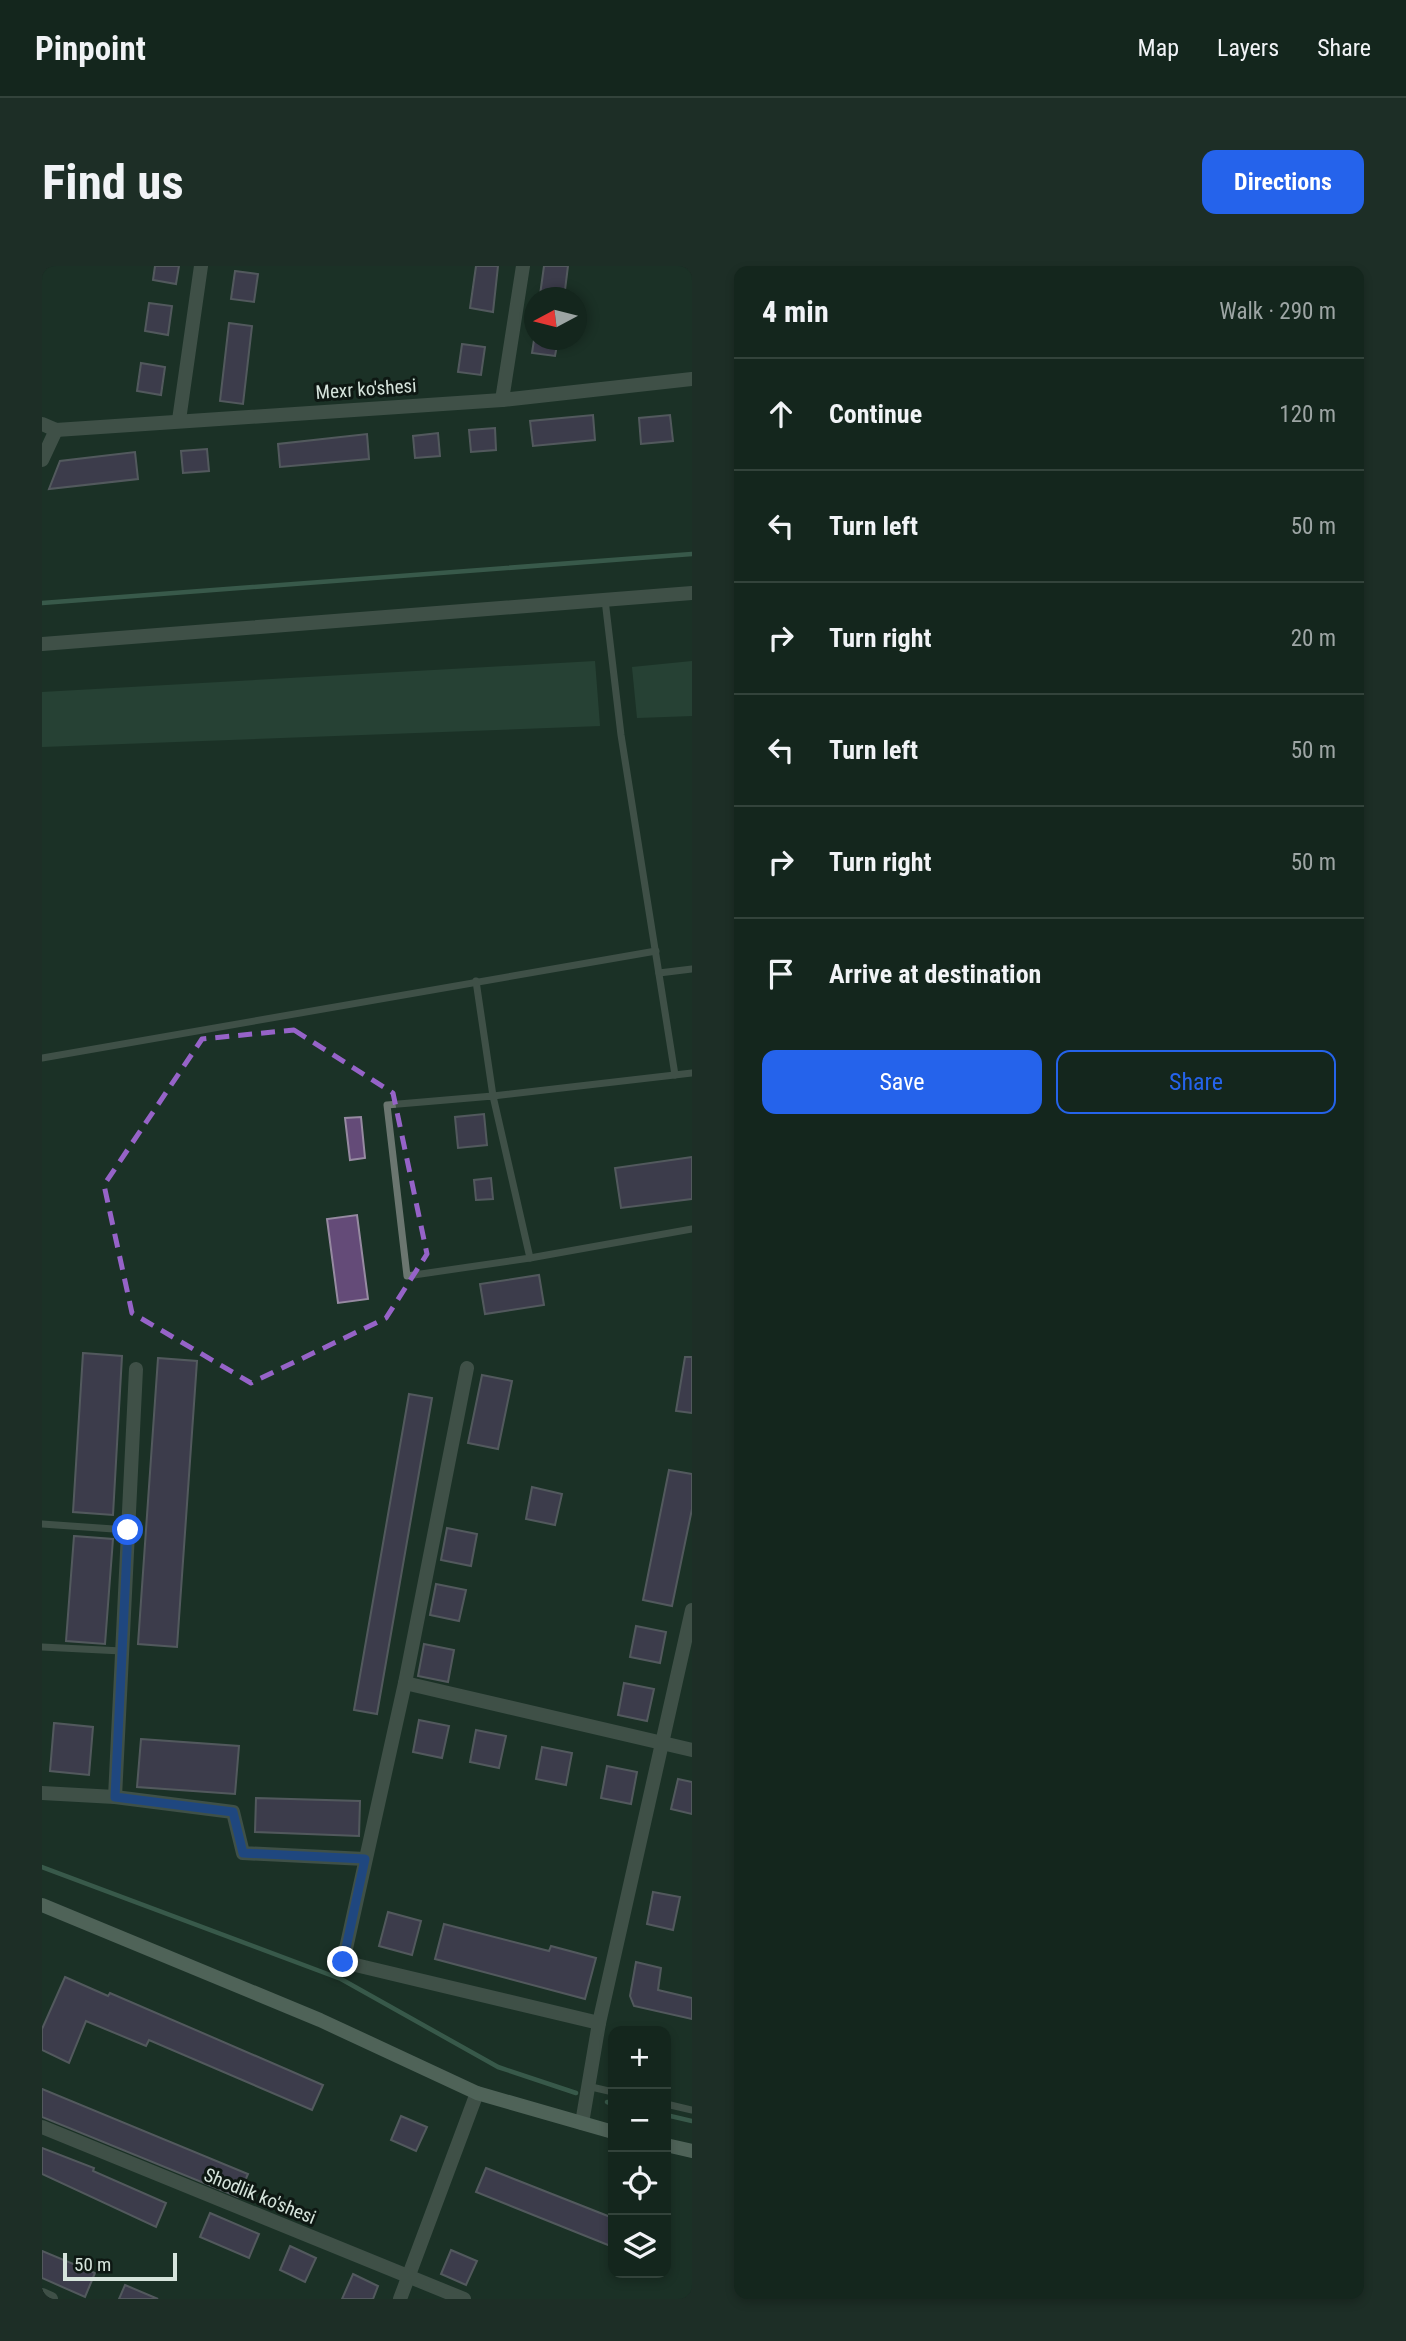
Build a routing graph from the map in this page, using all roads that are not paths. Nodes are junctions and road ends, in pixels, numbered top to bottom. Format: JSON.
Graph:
{"nodes":[{"id":1,"x":201,"y":266,"type":"edge"},
{"id":2,"x":523,"y":266,"type":"edge"},
{"id":3,"x":692,"y":379,"type":"edge"},
{"id":4,"x":502,"y":400,"type":"junction"},
{"id":5,"x":179,"y":420,"type":"junction"},
{"id":6,"x":49,"y":427,"type":"edge"},
{"id":7,"x":42,"y":460,"type":"edge"},
{"id":8,"x":692,"y":593,"type":"edge"},
{"id":9,"x":606,"y":600,"type":"junction"},
{"id":10,"x":42,"y":644,"type":"edge"},
{"id":11,"x":656,"y":951,"type":"junction"},
{"id":12,"x":692,"y":970,"type":"edge"},
{"id":13,"x":659,"y":973,"type":"junction"},
{"id":14,"x":476,"y":981,"type":"junction"},
{"id":15,"x":42,"y":1058,"type":"edge"},
{"id":16,"x":692,"y":1073,"type":"edge"},
{"id":17,"x":675,"y":1074,"type":"junction"},
{"id":18,"x":493,"y":1096,"type":"junction"},
{"id":19,"x":692,"y":1229,"type":"edge"},
{"id":20,"x":530,"y":1258,"type":"junction"},
{"id":21,"x":467,"y":1368,"type":"dead end"},
{"id":22,"x":136,"y":1369,"type":"dead end"},
{"id":23,"x":42,"y":1524,"type":"edge"},
{"id":24,"x":128,"y":1530,"type":"junction"},
{"id":25,"x":692,"y":1610,"type":"edge"},
{"id":26,"x":42,"y":1647,"type":"edge"},
{"id":27,"x":121,"y":1651,"type":"junction"},
{"id":28,"x":405,"y":1682,"type":"junction"},
{"id":29,"x":664,"y":1744,"type":"junction"},
{"id":30,"x":692,"y":1750,"type":"edge"},
{"id":31,"x":42,"y":1793,"type":"edge"},
{"id":32,"x":115,"y":1797,"type":"junction"},
{"id":33,"x":365,"y":1859,"type":"junction"},
{"id":34,"x":42,"y":1905,"type":"edge"},
{"id":35,"x":599,"y":2023,"type":"junction"},
{"id":36,"x":587,"y":2086,"type":"junction"},
{"id":37,"x":608,"y":2091,"type":"edge"},
{"id":38,"x":477,"y":2093,"type":"junction"},
{"id":39,"x":671,"y":2105,"type":"edge"},
{"id":40,"x":692,"y":2110,"type":"edge"},
{"id":41,"x":582,"y":2123,"type":"junction"},
{"id":42,"x":42,"y":2127,"type":"edge"},
{"id":43,"x":608,"y":2131,"type":"edge"},
{"id":44,"x":671,"y":2146,"type":"edge"},
{"id":45,"x":692,"y":2151,"type":"edge"},
{"id":46,"x":408,"y":2277,"type":"junction"},
{"id":47,"x":42,"y":2295,"type":"edge"},
{"id":48,"x":51,"y":2299,"type":"edge"},
{"id":49,"x":400,"y":2299,"type":"edge"},
{"id":50,"x":464,"y":2299,"type":"edge"}],
"edges":[{"from":1,"to":5,"type":"street"},
{"from":2,"to":4,"type":"street"},
{"from":3,"to":4,"type":"street","name":"Mexr ko'shesi"},
{"from":4,"to":5,"type":"street","name":"Mexr ko'shesi"},
{"from":5,"to":6,"type":"street","name":"Mexr ko'shesi"},
{"from":6,"to":7,"type":"street"},
{"from":8,"to":9,"type":"street"},
{"from":9,"to":10,"type":"street"},
{"from":9,"to":11,"type":"lane"},
{"from":11,"to":13,"type":"lane"},
{"from":11,"to":14,"type":"lane"},
{"from":12,"to":13,"type":"lane"},
{"from":13,"to":17,"type":"lane"},
{"from":14,"to":15,"type":"lane"},
{"from":14,"to":18,"type":"lane"},
{"from":16,"to":17,"type":"lane"},
{"from":17,"to":18,"type":"lane"},
{"from":18,"to":20,"type":"lane"},
{"from":18,"to":20,"type":"lane"},
{"from":19,"to":20,"type":"lane"},
{"from":21,"to":28,"type":"street"},
{"from":22,"to":24,"type":"street"},
{"from":23,"to":24,"type":"lane"},
{"from":24,"to":27,"type":"street"},
{"from":25,"to":29,"type":"street"},
{"from":26,"to":27,"type":"lane"},
{"from":27,"to":32,"type":"street"},
{"from":28,"to":29,"type":"street"},
{"from":28,"to":33,"type":"street"},
{"from":29,"to":30,"type":"street"},
{"from":29,"to":35,"type":"street"},
{"from":31,"to":32,"type":"street"},
{"from":32,"to":33,"type":"street"},
{"from":33,"to":35,"type":"street"},
{"from":34,"to":38,"type":"street"},
{"from":35,"to":36,"type":"street"},
{"from":36,"to":37,"type":"lane"},
{"from":36,"to":41,"type":"street"},
{"from":38,"to":41,"type":"street"},
{"from":38,"to":46,"type":"street"},
{"from":39,"to":40,"type":"lane"},
{"from":41,"to":43,"type":"street"},
{"from":42,"to":46,"type":"street","name":"Shodlik ko'shesi"},
{"from":44,"to":45,"type":"street"},
{"from":46,"to":49,"type":"street"},
{"from":46,"to":50,"type":"street","name":"Shodlik ko'shesi"},
{"from":47,"to":48,"type":"street"}]}
